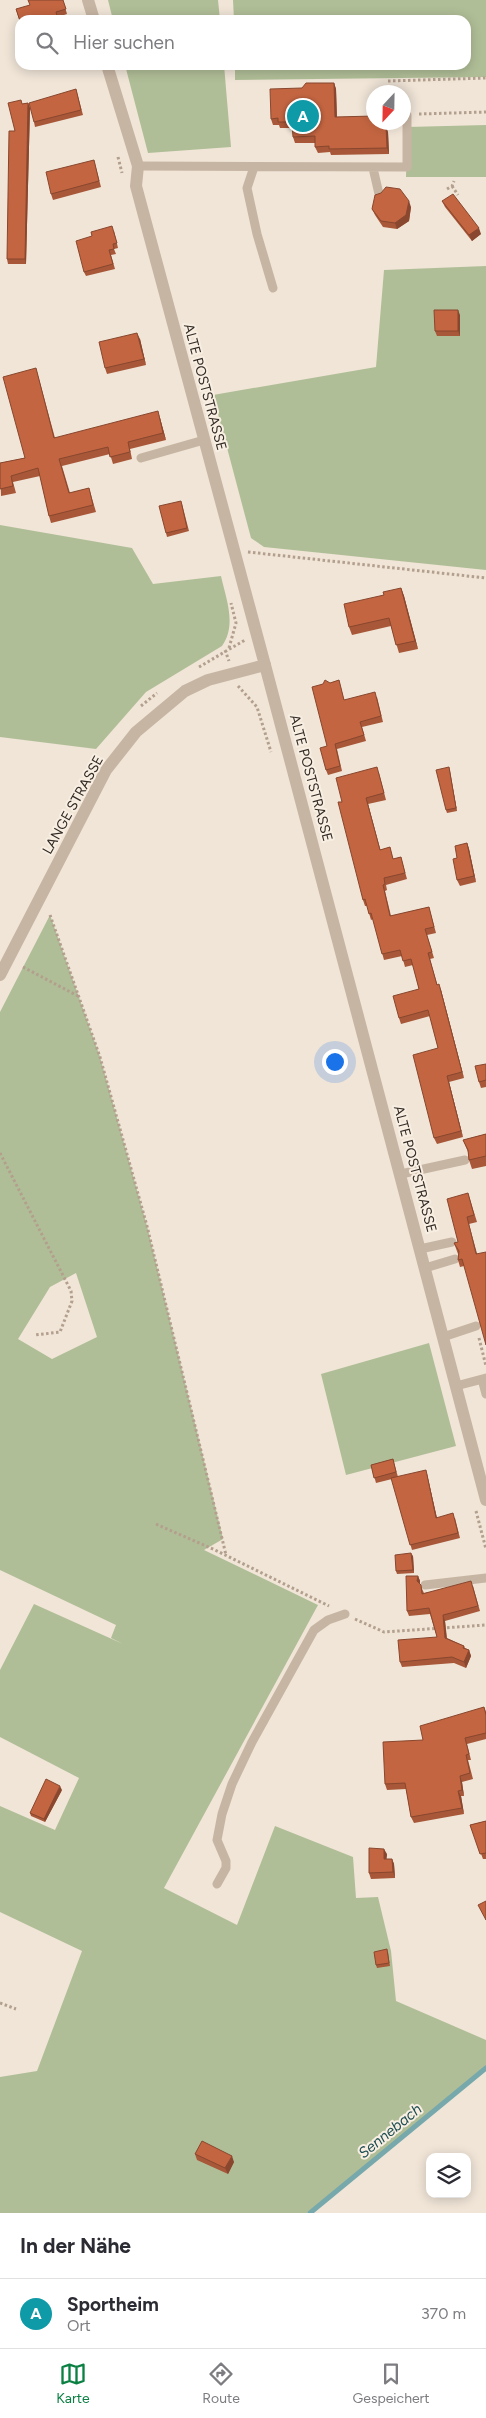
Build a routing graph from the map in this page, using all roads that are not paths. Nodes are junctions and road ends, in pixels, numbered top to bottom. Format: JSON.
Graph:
{"nodes":[{"id":1,"x":88,"y":0,"type":"edge"},
{"id":2,"x":92,"y":15,"type":"edge"},
{"id":3,"x":109,"y":70,"type":"edge"},
{"id":4,"x":407,"y":130,"type":"edge"},
{"id":5,"x":138,"y":166,"type":"junction"},
{"id":6,"x":254,"y":167,"type":"junction"},
{"id":7,"x":372,"y":168,"type":"junction"},
{"id":8,"x":379,"y":194,"type":"edge"},
{"id":9,"x":273,"y":288,"type":"dead end"},
{"id":10,"x":204,"y":440,"type":"junction"},
{"id":11,"x":141,"y":458,"type":"dead end"},
{"id":12,"x":266,"y":665,"type":"junction"},
{"id":13,"x":0,"y":975,"type":"edge"},
{"id":14,"x":464,"y":1160,"type":"dead end"},
{"id":15,"x":401,"y":1174,"type":"junction"},
{"id":16,"x":452,"y":1242,"type":"edge"},
{"id":17,"x":420,"y":1250,"type":"junction"},
{"id":18,"x":455,"y":1260,"type":"dead end"},
{"id":19,"x":425,"y":1268,"type":"junction"},
{"id":20,"x":476,"y":1326,"type":"edge"},
{"id":21,"x":443,"y":1337,"type":"junction"},
{"id":22,"x":484,"y":1378,"type":"edge"},
{"id":23,"x":456,"y":1386,"type":"junction"},
{"id":24,"x":486,"y":1394,"type":"edge"},
{"id":25,"x":486,"y":1500,"type":"edge"},
{"id":26,"x":486,"y":1578,"type":"edge"},
{"id":27,"x":425,"y":1585,"type":"dead end"},
{"id":28,"x":345,"y":1614,"type":"dead end"},
{"id":29,"x":217,"y":1884,"type":"dead end"}],
"edges":[{"from":1,"to":2,"type":"street"},
{"from":3,"to":5,"type":"street","name":"ALTE POSTSTRASSE"},
{"from":4,"to":7,"type":"lane"},
{"from":5,"to":6,"type":"lane"},
{"from":5,"to":10,"type":"street","name":"ALTE POSTSTRASSE"},
{"from":6,"to":7,"type":"lane"},
{"from":6,"to":9,"type":"lane"},
{"from":7,"to":8,"type":"lane"},
{"from":10,"to":11,"type":"lane"},
{"from":10,"to":12,"type":"street","name":"ALTE POSTSTRASSE"},
{"from":12,"to":13,"type":"street","name":"LANGE STRASSE"},
{"from":12,"to":15,"type":"street","name":"ALTE POSTSTRASSE"},
{"from":14,"to":15,"type":"lane"},
{"from":15,"to":17,"type":"street","name":"ALTE POSTSTRASSE"},
{"from":16,"to":17,"type":"lane"},
{"from":17,"to":19,"type":"street","name":"ALTE POSTSTRASSE"},
{"from":18,"to":19,"type":"lane"},
{"from":19,"to":21,"type":"street","name":"ALTE POSTSTRASSE"},
{"from":20,"to":21,"type":"lane"},
{"from":21,"to":23,"type":"street","name":"ALTE POSTSTRASSE"},
{"from":22,"to":23,"type":"lane"},
{"from":22,"to":24,"type":"lane"},
{"from":23,"to":25,"type":"street","name":"ALTE POSTSTRASSE"},
{"from":26,"to":27,"type":"lane"},
{"from":28,"to":29,"type":"lane"}]}
